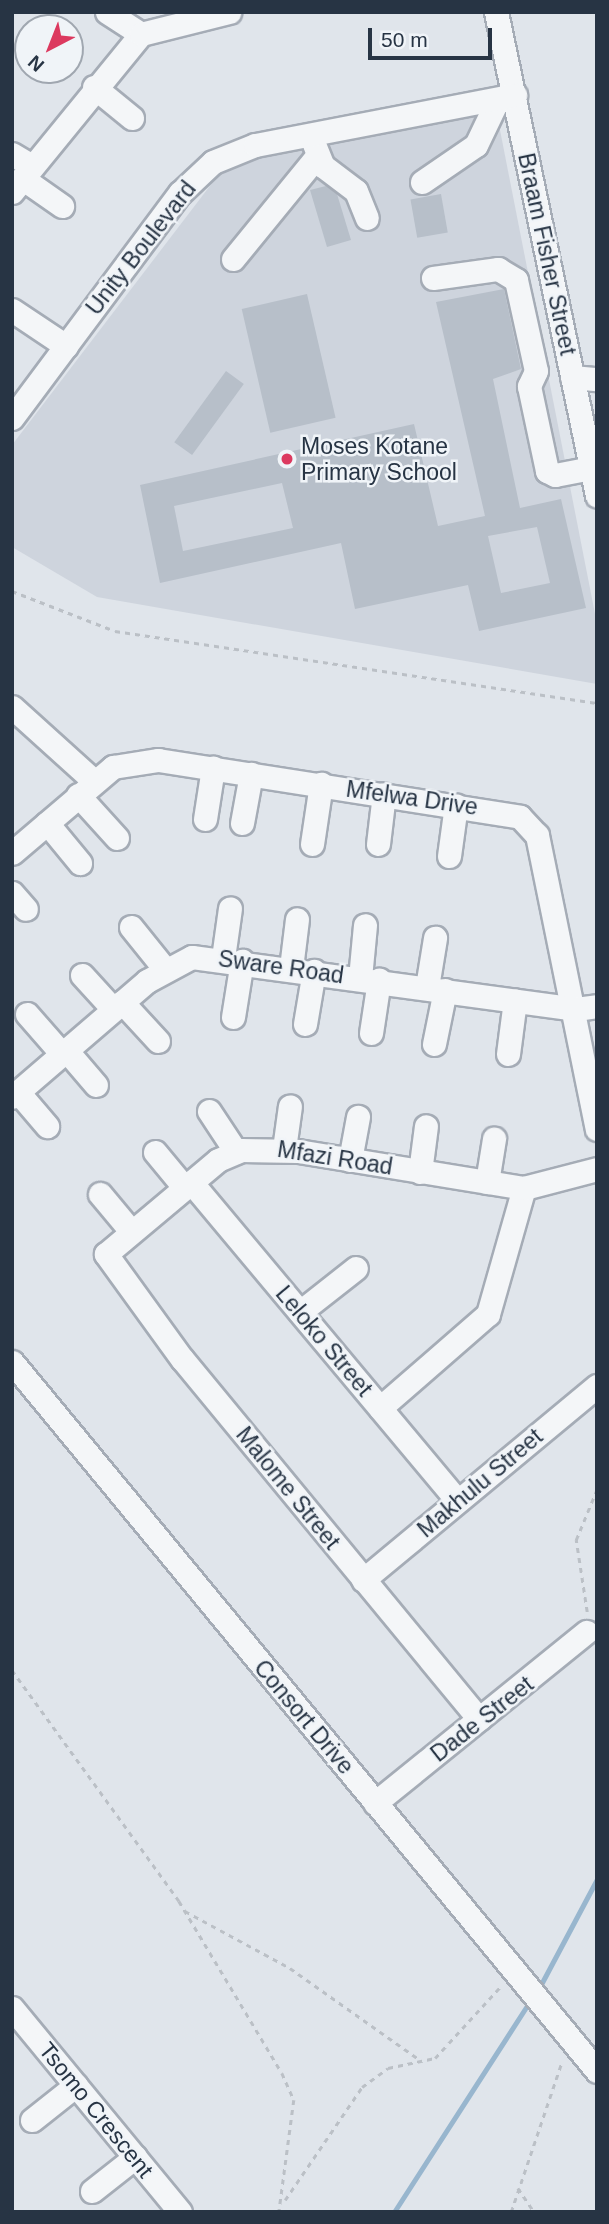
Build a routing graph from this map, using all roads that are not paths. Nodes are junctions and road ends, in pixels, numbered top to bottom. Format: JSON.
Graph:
{"nodes":[{"id":1,"x":107,"y":12,"type":"edge"},
{"id":2,"x":229,"y":12,"type":"edge"},
{"id":3,"x":496,"y":12,"type":"edge"},
{"id":4,"x":141,"y":34,"type":"junction"},
{"id":5,"x":94,"y":88,"type":"junction"},
{"id":6,"x":506,"y":97,"type":"junction"},
{"id":7,"x":132,"y":118,"type":"dead end"},
{"id":8,"x":314,"y":145,"type":"junction"},
{"id":9,"x":20,"y":173,"type":"edge"},
{"id":10,"x":422,"y":182,"type":"dead end"},
{"id":11,"x":62,"y":206,"type":"dead end"},
{"id":12,"x":368,"y":218,"type":"dead end"},
{"id":13,"x":233,"y":259,"type":"dead end"},
{"id":14,"x":433,"y":278,"type":"dead end"},
{"id":15,"x":12,"y":310,"type":"edge"},
{"id":16,"x":66,"y":346,"type":"junction"},
{"id":17,"x":572,"y":377,"type":"junction"},
{"id":18,"x":597,"y":379,"type":"edge"},
{"id":19,"x":12,"y":418,"type":"edge"},
{"id":20,"x":591,"y":468,"type":"junction"},
{"id":21,"x":597,"y":496,"type":"edge"},
{"id":22,"x":12,"y":708,"type":"edge"},
{"id":23,"x":213,"y":768,"type":"junction"},
{"id":24,"x":251,"y":774,"type":"junction"},
{"id":25,"x":321,"y":785,"type":"junction"},
{"id":26,"x":86,"y":788,"type":"junction"},
{"id":27,"x":384,"y":794,"type":"junction"},
{"id":28,"x":456,"y":804,"type":"junction"},
{"id":29,"x":205,"y":819,"type":"dead end"},
{"id":30,"x":47,"y":823,"type":"junction"},
{"id":31,"x":242,"y":823,"type":"dead end"},
{"id":32,"x":117,"y":838,"type":"dead end"},
{"id":33,"x":312,"y":844,"type":"dead end"},
{"id":34,"x":378,"y":844,"type":"dead end"},
{"id":35,"x":12,"y":853,"type":"edge"},
{"id":36,"x":449,"y":856,"type":"dead end"},
{"id":37,"x":80,"y":863,"type":"dead end"},
{"id":38,"x":230,"y":908,"type":"dead end"},
{"id":39,"x":297,"y":919,"type":"dead end"},
{"id":40,"x":365,"y":925,"type":"dead end"},
{"id":41,"x":131,"y":927,"type":"dead end"},
{"id":42,"x":435,"y":938,"type":"dead end"},
{"id":43,"x":232,"y":959,"type":"junction"},
{"id":44,"x":164,"y":968,"type":"junction"},
{"id":45,"x":291,"y":968,"type":"junction"},
{"id":46,"x":314,"y":971,"type":"junction"},
{"id":47,"x":82,"y":975,"type":"dead end"},
{"id":48,"x":369,"y":979,"type":"junction"},
{"id":49,"x":436,"y":989,"type":"junction"},
{"id":50,"x":515,"y":1000,"type":"junction"},
{"id":51,"x":117,"y":1005,"type":"junction"},
{"id":52,"x":586,"y":1008,"type":"edge"},
{"id":53,"x":27,"y":1014,"type":"dead end"},
{"id":54,"x":233,"y":1017,"type":"dead end"},
{"id":55,"x":306,"y":1024,"type":"dead end"},
{"id":56,"x":371,"y":1033,"type":"dead end"},
{"id":57,"x":158,"y":1041,"type":"dead end"},
{"id":58,"x":434,"y":1044,"type":"dead end"},
{"id":59,"x":64,"y":1052,"type":"junction"},
{"id":60,"x":508,"y":1054,"type":"dead end"},
{"id":61,"x":96,"y":1085,"type":"dead end"},
{"id":62,"x":15,"y":1094,"type":"edge"},
{"id":63,"x":290,"y":1106,"type":"dead end"},
{"id":64,"x":209,"y":1111,"type":"dead end"},
{"id":65,"x":358,"y":1117,"type":"dead end"},
{"id":66,"x":47,"y":1126,"type":"dead end"},
{"id":67,"x":426,"y":1126,"type":"dead end"},
{"id":68,"x":597,"y":1129,"type":"edge"},
{"id":69,"x":494,"y":1139,"type":"dead end"},
{"id":70,"x":284,"y":1149,"type":"junction"},
{"id":71,"x":155,"y":1152,"type":"dead end"},
{"id":72,"x":236,"y":1152,"type":"junction"},
{"id":73,"x":350,"y":1160,"type":"junction"},
{"id":74,"x":597,"y":1169,"type":"edge"},
{"id":75,"x":420,"y":1172,"type":"junction"},
{"id":76,"x":487,"y":1182,"type":"junction"},
{"id":77,"x":188,"y":1184,"type":"junction"},
{"id":78,"x":524,"y":1188,"type":"junction"},
{"id":79,"x":100,"y":1194,"type":"dead end"},
{"id":80,"x":130,"y":1230,"type":"junction"},
{"id":81,"x":356,"y":1268,"type":"dead end"},
{"id":82,"x":300,"y":1312,"type":"junction"},
{"id":83,"x":12,"y":1362,"type":"edge"},
{"id":84,"x":597,"y":1386,"type":"edge"},
{"id":85,"x":380,"y":1408,"type":"junction"},
{"id":86,"x":457,"y":1500,"type":"junction"},
{"id":87,"x":363,"y":1580,"type":"junction"},
{"id":88,"x":586,"y":1632,"type":"road end"},
{"id":89,"x":479,"y":1718,"type":"junction"},
{"id":90,"x":375,"y":1803,"type":"junction"},
{"id":91,"x":15,"y":2016,"type":"edge"},
{"id":92,"x":597,"y":2071,"type":"edge"},
{"id":93,"x":76,"y":2085,"type":"junction"},
{"id":94,"x":32,"y":2120,"type":"dead end"},
{"id":95,"x":135,"y":2157,"type":"junction"},
{"id":96,"x":92,"y":2191,"type":"dead end"},
{"id":97,"x":180,"y":2212,"type":"edge"}],
"edges":[{"from":1,"to":4,"type":"street"},
{"from":2,"to":4,"type":"street"},
{"from":3,"to":6,"type":"street","name":"Braam Fisher Street"},
{"from":4,"to":5,"type":"street"},
{"from":5,"to":7,"type":"street"},
{"from":5,"to":9,"type":"street"},
{"from":6,"to":8,"type":"street","name":"Unity Boulevard"},
{"from":6,"to":10,"type":"street"},
{"from":6,"to":17,"type":"street","name":"Braam Fisher Street"},
{"from":8,"to":12,"type":"street"},
{"from":8,"to":13,"type":"street"},
{"from":8,"to":16,"type":"street","name":"Unity Boulevard"},
{"from":9,"to":11,"type":"street"},
{"from":14,"to":20,"type":"street"},
{"from":15,"to":16,"type":"street"},
{"from":16,"to":19,"type":"street","name":"Unity Boulevard"},
{"from":17,"to":18,"type":"street"},
{"from":17,"to":20,"type":"street","name":"Braam Fisher Street"},
{"from":20,"to":21,"type":"street","name":"Braam Fisher Street"},
{"from":22,"to":26,"type":"street"},
{"from":23,"to":24,"type":"street","name":"Mfelwa Drive"},
{"from":23,"to":26,"type":"street","name":"Mfelwa Drive"},
{"from":23,"to":29,"type":"street"},
{"from":24,"to":25,"type":"street","name":"Mfelwa Drive"},
{"from":24,"to":31,"type":"street"},
{"from":25,"to":27,"type":"street","name":"Mfelwa Drive"},
{"from":25,"to":33,"type":"street"},
{"from":26,"to":30,"type":"street","name":"Mfelwa Drive"},
{"from":26,"to":32,"type":"street"},
{"from":27,"to":28,"type":"street","name":"Mfelwa Drive"},
{"from":27,"to":34,"type":"street"},
{"from":28,"to":36,"type":"street"},
{"from":28,"to":52,"type":"street","name":"Mfelwa Drive"},
{"from":30,"to":35,"type":"street","name":"Mfelwa Drive"},
{"from":30,"to":37,"type":"street"},
{"from":38,"to":43,"type":"street"},
{"from":39,"to":45,"type":"street"},
{"from":40,"to":48,"type":"street"},
{"from":41,"to":44,"type":"street"},
{"from":42,"to":49,"type":"street"},
{"from":43,"to":44,"type":"street","name":"Sware Road"},
{"from":43,"to":45,"type":"street","name":"Sware Road"},
{"from":43,"to":54,"type":"street"},
{"from":44,"to":51,"type":"street","name":"Sware Road"},
{"from":45,"to":46,"type":"street","name":"Sware Road"},
{"from":46,"to":48,"type":"street","name":"Sware Road"},
{"from":46,"to":55,"type":"street"},
{"from":47,"to":51,"type":"street"},
{"from":48,"to":49,"type":"street","name":"Sware Road"},
{"from":48,"to":56,"type":"street"},
{"from":49,"to":50,"type":"street","name":"Sware Road"},
{"from":49,"to":58,"type":"street"},
{"from":50,"to":52,"type":"street","name":"Sware Road"},
{"from":50,"to":60,"type":"street"},
{"from":51,"to":57,"type":"street"},
{"from":51,"to":59,"type":"street","name":"Sware Road"},
{"from":52,"to":68,"type":"street","name":"Mfelwa Drive"},
{"from":53,"to":59,"type":"street"},
{"from":59,"to":61,"type":"street"},
{"from":59,"to":62,"type":"street","name":"Sware Road"},
{"from":62,"to":66,"type":"street"},
{"from":63,"to":70,"type":"street"},
{"from":64,"to":72,"type":"street"},
{"from":65,"to":73,"type":"street"},
{"from":67,"to":75,"type":"street"},
{"from":69,"to":76,"type":"street"},
{"from":70,"to":72,"type":"street","name":"Mfazi Road"},
{"from":70,"to":73,"type":"street","name":"Mfazi Road"},
{"from":71,"to":77,"type":"street","name":"Leloko Street"},
{"from":72,"to":77,"type":"street"},
{"from":73,"to":75,"type":"street","name":"Mfazi Road"},
{"from":74,"to":78,"type":"street","name":"Mfazi Road"},
{"from":75,"to":76,"type":"street","name":"Mfazi Road"},
{"from":76,"to":78,"type":"street","name":"Mfazi Road"},
{"from":77,"to":80,"type":"street"},
{"from":77,"to":82,"type":"street","name":"Leloko Street"},
{"from":78,"to":85,"type":"street"},
{"from":79,"to":80,"type":"street"},
{"from":80,"to":87,"type":"street","name":"Malome Street"},
{"from":81,"to":82,"type":"street"},
{"from":82,"to":85,"type":"street","name":"Leloko Street"},
{"from":83,"to":90,"type":"street","name":"Consort Drive"},
{"from":84,"to":86,"type":"street","name":"Makhulu Street"},
{"from":85,"to":86,"type":"street","name":"Leloko Street"},
{"from":86,"to":87,"type":"street","name":"Makhulu Street"},
{"from":87,"to":89,"type":"street","name":"Malome Street"},
{"from":88,"to":89,"type":"street","name":"Dade Street"},
{"from":89,"to":90,"type":"street","name":"Dade Street"},
{"from":90,"to":92,"type":"street","name":"Consort Drive"},
{"from":91,"to":93,"type":"street","name":"Tsomo Crescent"},
{"from":93,"to":94,"type":"street"},
{"from":93,"to":95,"type":"street","name":"Tsomo Crescent"},
{"from":95,"to":96,"type":"street"},
{"from":95,"to":97,"type":"street","name":"Tsomo Crescent"}]}
